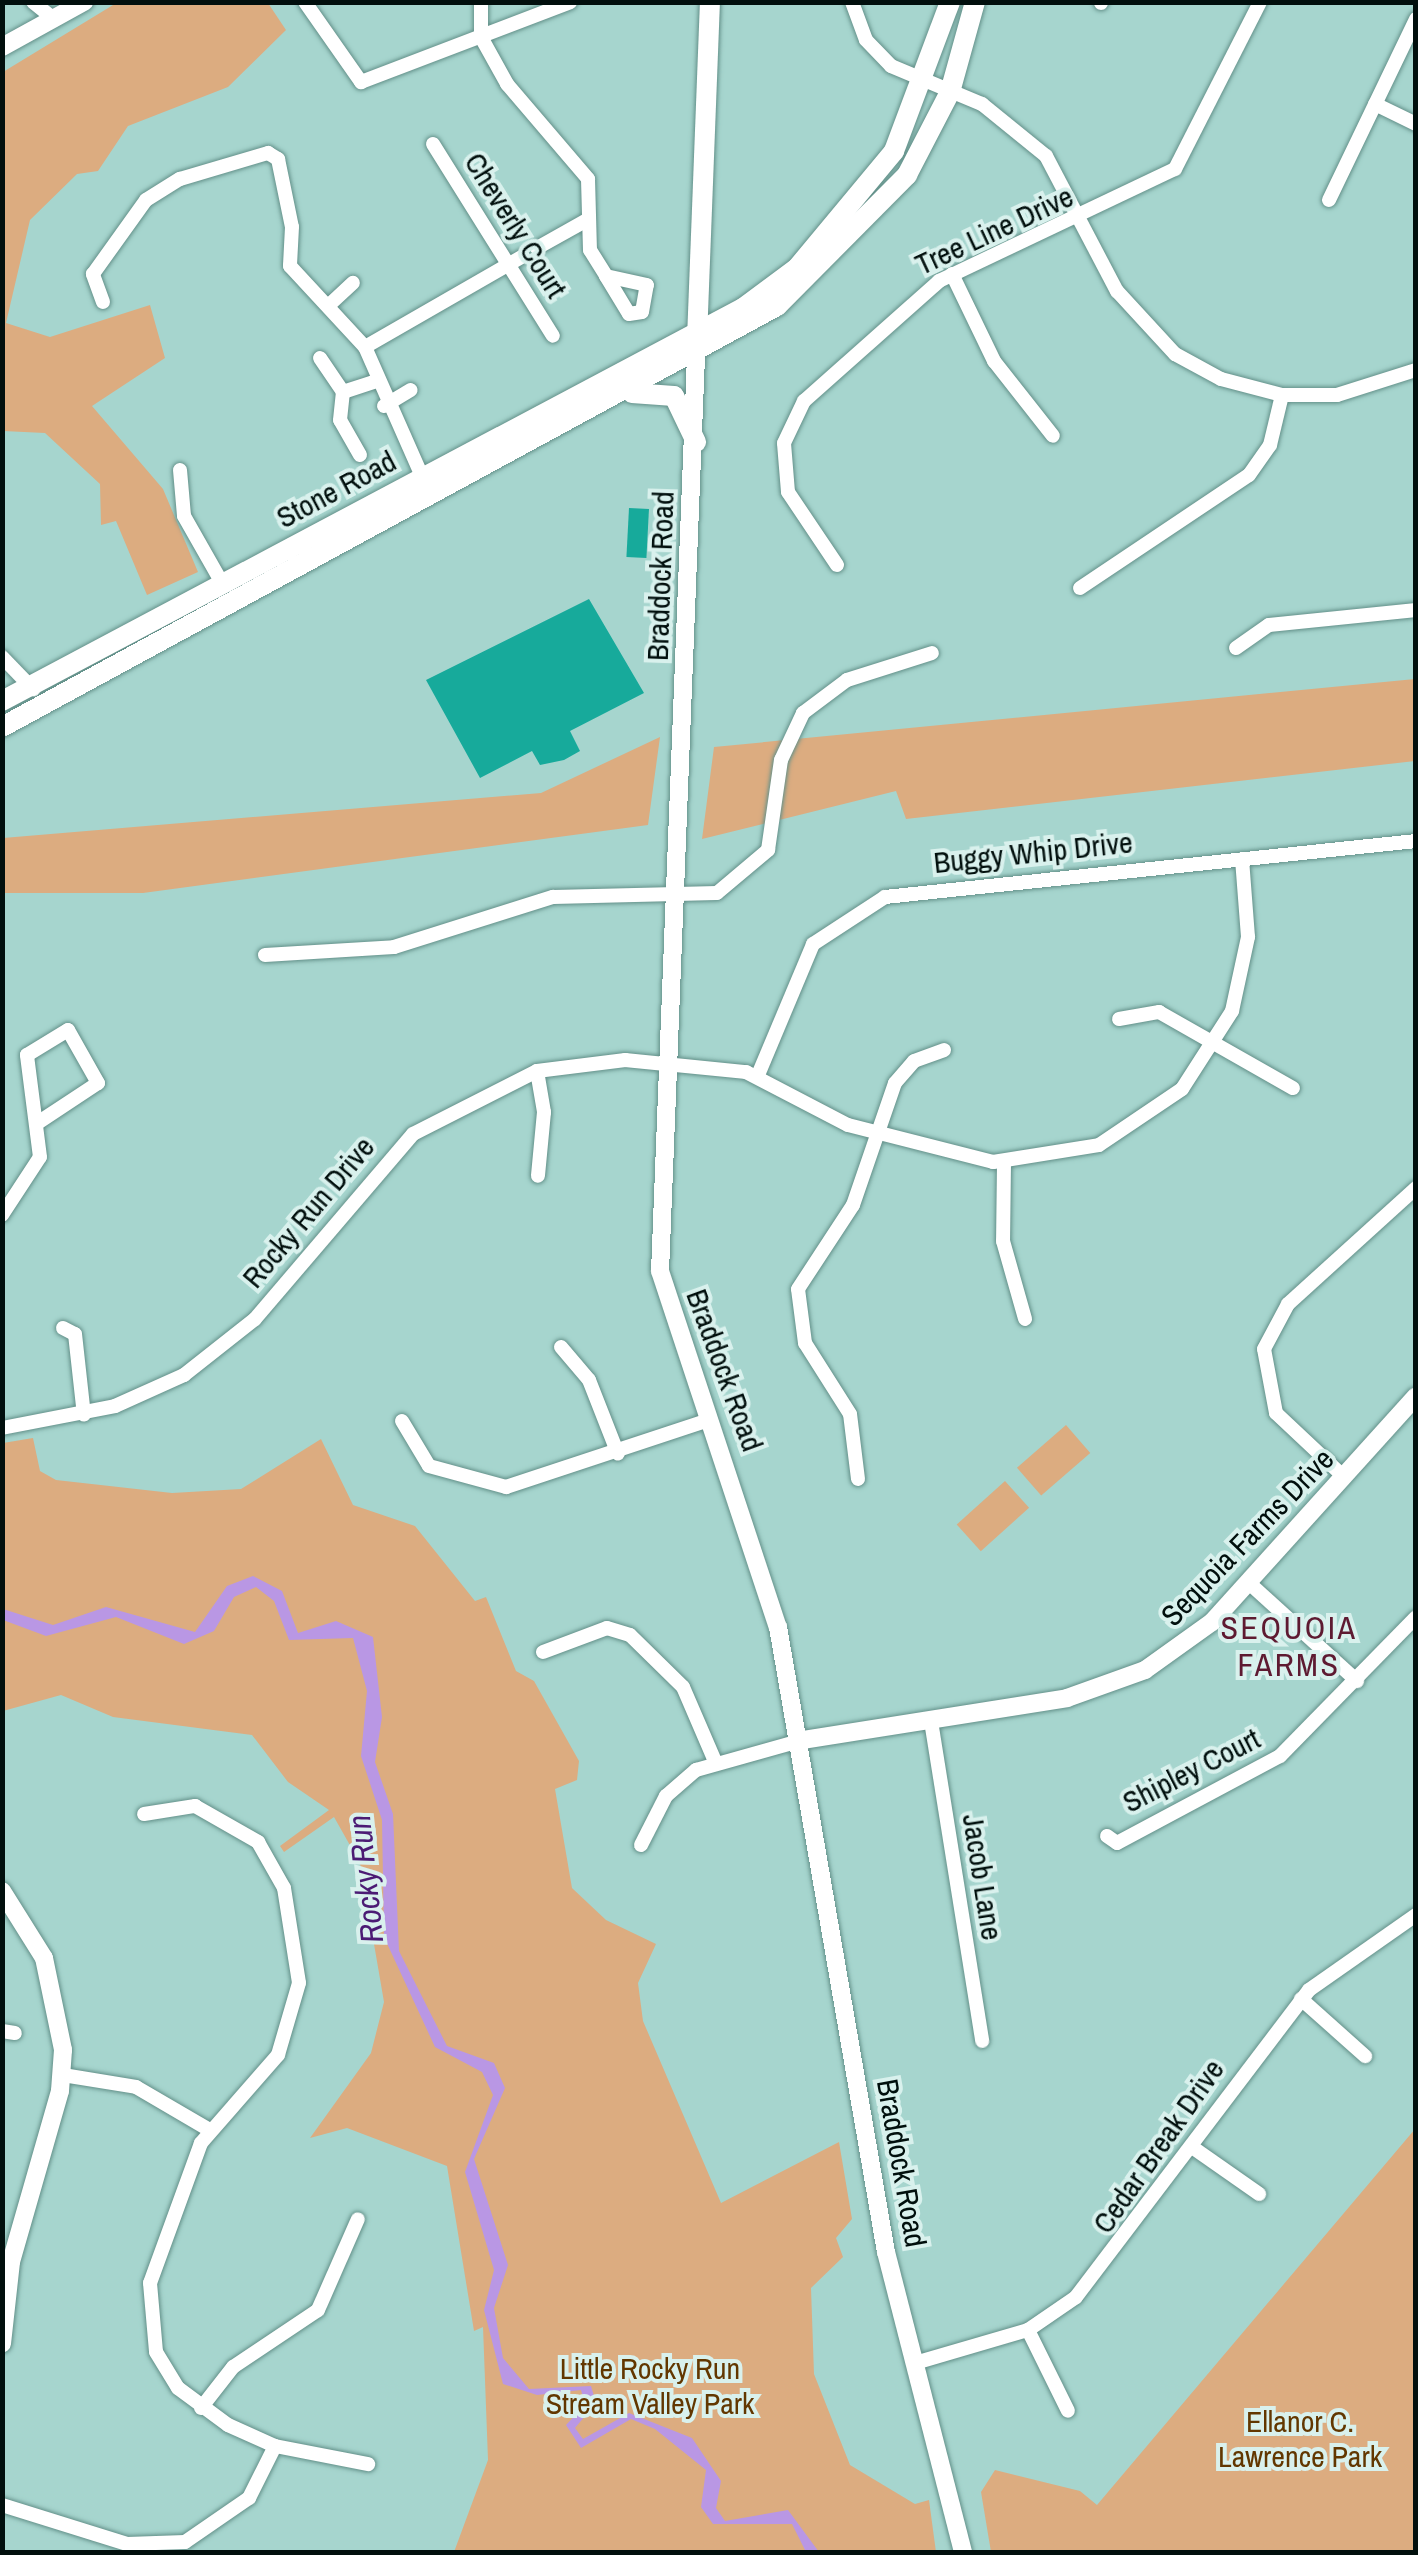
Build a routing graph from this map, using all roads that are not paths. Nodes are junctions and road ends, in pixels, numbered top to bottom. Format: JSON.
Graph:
{"nodes":[{"id":1,"x":34,"y":2,"type":"edge"},
{"id":2,"x":84,"y":2,"type":"edge"},
{"id":3,"x":305,"y":2,"type":"edge"},
{"id":4,"x":481,"y":2,"type":"edge"},
{"id":5,"x":570,"y":2,"type":"edge"},
{"id":6,"x":710,"y":2,"type":"edge"},
{"id":7,"x":852,"y":2,"type":"edge"},
{"id":8,"x":950,"y":2,"type":"edge"},
{"id":9,"x":976,"y":2,"type":"edge"},
{"id":10,"x":1260,"y":2,"type":"edge"},
{"id":11,"x":55,"y":20,"type":"junction"},
{"id":12,"x":1416,"y":20,"type":"edge"},
{"id":13,"x":481,"y":37,"type":"junction"},
{"id":14,"x":2,"y":47,"type":"edge"},
{"id":15,"x":926,"y":83,"type":"junction"},
{"id":16,"x":950,"y":92,"type":"junction"},
{"id":17,"x":1375,"y":104,"type":"junction"},
{"id":18,"x":1416,"y":124,"type":"edge"},
{"id":19,"x":433,"y":144,"type":"dead end"},
{"id":20,"x":1328,"y":200,"type":"dead end"},
{"id":21,"x":1082,"y":218,"type":"junction"},
{"id":22,"x":587,"y":220,"type":"junction"},
{"id":23,"x":508,"y":264,"type":"junction"},
{"id":24,"x":952,"y":274,"type":"junction"},
{"id":25,"x":606,"y":276,"type":"dead end"},
{"id":26,"x":352,"y":283,"type":"dead end"},
{"id":27,"x":103,"y":302,"type":"dead end"},
{"id":28,"x":328,"y":306,"type":"junction"},
{"id":29,"x":698,"y":330,"type":"junction"},
{"id":30,"x":553,"y":336,"type":"dead end"},
{"id":31,"x":365,"y":347,"type":"junction"},
{"id":32,"x":696,"y":356,"type":"junction"},
{"id":33,"x":320,"y":358,"type":"dead end"},
{"id":34,"x":1416,"y":370,"type":"edge"},
{"id":35,"x":376,"y":381,"type":"junction"},
{"id":36,"x":411,"y":390,"type":"dead end"},
{"id":37,"x":343,"y":392,"type":"junction"},
{"id":38,"x":620,"y":394,"type":"junction"},
{"id":39,"x":1282,"y":395,"type":"junction"},
{"id":40,"x":384,"y":406,"type":"junction"},
{"id":41,"x":1053,"y":436,"type":"dead end"},
{"id":42,"x":696,"y":442,"type":"junction"},
{"id":43,"x":360,"y":455,"type":"dead end"},
{"id":44,"x":180,"y":470,"type":"dead end"},
{"id":45,"x":426,"y":485,"type":"junction"},
{"id":46,"x":837,"y":565,"type":"dead end"},
{"id":47,"x":222,"y":583,"type":"junction"},
{"id":48,"x":1080,"y":588,"type":"dead end"},
{"id":49,"x":1416,"y":610,"type":"edge"},
{"id":50,"x":1236,"y":648,"type":"dead end"},
{"id":51,"x":932,"y":653,"type":"dead end"},
{"id":52,"x":2,"y":657,"type":"edge"},
{"id":53,"x":30,"y":686,"type":"junction"},
{"id":54,"x":2,"y":701,"type":"edge"},
{"id":55,"x":48,"y":704,"type":"junction"},
{"id":56,"x":2,"y":727,"type":"edge"},
{"id":57,"x":1416,"y":841,"type":"edge"},
{"id":58,"x":1242,"y":858,"type":"junction"},
{"id":59,"x":675,"y":896,"type":"junction"},
{"id":60,"x":265,"y":955,"type":"dead end"},
{"id":61,"x":1119,"y":1019,"type":"dead end"},
{"id":62,"x":1215,"y":1043,"type":"junction"},
{"id":63,"x":944,"y":1050,"type":"dead end"},
{"id":64,"x":666,"y":1063,"type":"junction"},
{"id":65,"x":536,"y":1071,"type":"junction"},
{"id":66,"x":758,"y":1075,"type":"junction"},
{"id":67,"x":1293,"y":1088,"type":"dead end"},
{"id":68,"x":40,"y":1122,"type":"junction"},
{"id":69,"x":876,"y":1136,"type":"junction"},
{"id":70,"x":1004,"y":1163,"type":"junction"},
{"id":71,"x":538,"y":1176,"type":"dead end"},
{"id":72,"x":1416,"y":1188,"type":"edge"},
{"id":73,"x":2,"y":1214,"type":"edge"},
{"id":74,"x":1025,"y":1319,"type":"dead end"},
{"id":75,"x":63,"y":1328,"type":"dead end"},
{"id":76,"x":560,"y":1346,"type":"dead end"},
{"id":77,"x":1416,"y":1396,"type":"edge"},
{"id":78,"x":84,"y":1414,"type":"junction"},
{"id":79,"x":402,"y":1420,"type":"dead end"},
{"id":80,"x":709,"y":1420,"type":"junction"},
{"id":81,"x":2,"y":1428,"type":"edge"},
{"id":82,"x":618,"y":1454,"type":"junction"},
{"id":83,"x":1344,"y":1476,"type":"junction"},
{"id":84,"x":858,"y":1479,"type":"dead end"},
{"id":85,"x":1249,"y":1583,"type":"junction"},
{"id":86,"x":1416,"y":1617,"type":"edge"},
{"id":87,"x":543,"y":1652,"type":"dead end"},
{"id":88,"x":1358,"y":1681,"type":"junction"},
{"id":89,"x":931,"y":1721,"type":"junction"},
{"id":90,"x":803,"y":1740,"type":"junction"},
{"id":91,"x":714,"y":1759,"type":"junction"},
{"id":92,"x":144,"y":1814,"type":"dead end"},
{"id":93,"x":1112,"y":1839,"type":"dead end"},
{"id":94,"x":641,"y":1844,"type":"dead end"},
{"id":95,"x":6,"y":1903,"type":"edge"},
{"id":96,"x":1416,"y":1914,"type":"edge"},
{"id":97,"x":1302,"y":1999,"type":"junction"},
{"id":98,"x":982,"y":2041,"type":"dead end"},
{"id":99,"x":1364,"y":2056,"type":"dead end"},
{"id":100,"x":62,"y":2074,"type":"junction"},
{"id":101,"x":208,"y":2129,"type":"junction"},
{"id":102,"x":1192,"y":2147,"type":"junction"},
{"id":103,"x":1259,"y":2194,"type":"dead end"},
{"id":104,"x":358,"y":2219,"type":"dead end"},
{"id":105,"x":4,"y":2290,"type":"edge"},
{"id":106,"x":1028,"y":2330,"type":"junction"},
{"id":107,"x":2,"y":2344,"type":"edge"},
{"id":108,"x":916,"y":2363,"type":"junction"},
{"id":109,"x":201,"y":2408,"type":"junction"},
{"id":110,"x":1068,"y":2411,"type":"dead end"},
{"id":111,"x":275,"y":2446,"type":"junction"},
{"id":112,"x":368,"y":2464,"type":"dead end"},
{"id":113,"x":2,"y":2505,"type":"edge"},
{"id":114,"x":186,"y":2547,"type":"edge"},
{"id":115,"x":964,"y":2552,"type":"edge"}],
"edges":[{"from":1,"to":11,"type":"street"},
{"from":2,"to":11,"type":"main road"},
{"from":3,"to":13,"type":"street"},
{"from":4,"to":13,"type":"street"},
{"from":5,"to":13,"type":"street"},
{"from":6,"to":29,"type":"main road","name":"Braddock Road"},
{"from":7,"to":15,"type":"street"},
{"from":8,"to":15,"type":"main road","name":"Stone Road"},
{"from":9,"to":16,"type":"main road","name":"Stone Road"},
{"from":10,"to":21,"type":"street","name":"Tree Line Drive"},
{"from":11,"to":14,"type":"main road"},
{"from":12,"to":17,"type":"street"},
{"from":13,"to":22,"type":"street"},
{"from":15,"to":16,"type":"street"},
{"from":15,"to":29,"type":"main road","name":"Stone Road"},
{"from":16,"to":21,"type":"street"},
{"from":16,"to":32,"type":"main road","name":"Stone Road"},
{"from":17,"to":18,"type":"street"},
{"from":17,"to":20,"type":"street"},
{"from":19,"to":23,"type":"street","name":"Cheverly Court"},
{"from":21,"to":24,"type":"street","name":"Tree Line Drive"},
{"from":21,"to":39,"type":"street"},
{"from":22,"to":23,"type":"street"},
{"from":22,"to":25,"type":"street"},
{"from":23,"to":30,"type":"street","name":"Cheverly Court"},
{"from":23,"to":31,"type":"street"},
{"from":24,"to":41,"type":"street"},
{"from":24,"to":46,"type":"street","name":"Tree Line Drive"},
{"from":26,"to":28,"type":"street"},
{"from":27,"to":28,"type":"street"},
{"from":28,"to":31,"type":"street"},
{"from":29,"to":32,"type":"main road","name":"Braddock Road"},
{"from":29,"to":45,"type":"main road","name":"Stone Road"},
{"from":31,"to":35,"type":"street"},
{"from":32,"to":38,"type":"main road","name":"Stone Road"},
{"from":32,"to":42,"type":"main road","name":"Braddock Road"},
{"from":33,"to":37,"type":"street"},
{"from":34,"to":39,"type":"street"},
{"from":35,"to":37,"type":"street"},
{"from":35,"to":40,"type":"street"},
{"from":36,"to":40,"type":"street"},
{"from":37,"to":43,"type":"street"},
{"from":38,"to":42,"type":"main road"},
{"from":38,"to":45,"type":"main road","name":"Stone Road"},
{"from":39,"to":48,"type":"street"},
{"from":40,"to":45,"type":"street"},
{"from":42,"to":59,"type":"main road","name":"Braddock Road"},
{"from":44,"to":47,"type":"street"},
{"from":45,"to":47,"type":"main road","name":"Stone Road"},
{"from":45,"to":55,"type":"main road","name":"Stone Road"},
{"from":47,"to":53,"type":"main road","name":"Stone Road"},
{"from":49,"to":50,"type":"street"},
{"from":51,"to":59,"type":"street"},
{"from":52,"to":53,"type":"street"},
{"from":53,"to":54,"type":"main road","name":"Stone Road"},
{"from":53,"to":55,"type":"street"},
{"from":55,"to":56,"type":"main road","name":"Stone Road"},
{"from":57,"to":58,"type":"street","name":"Buggy Whip Drive"},
{"from":58,"to":62,"type":"street","name":"Rocky Run Drive"},
{"from":58,"to":66,"type":"street","name":"Buggy Whip Drive"},
{"from":59,"to":60,"type":"street"},
{"from":59,"to":64,"type":"main road","name":"Braddock Road"},
{"from":61,"to":62,"type":"street"},
{"from":62,"to":67,"type":"street"},
{"from":62,"to":70,"type":"street","name":"Rocky Run Drive"},
{"from":63,"to":69,"type":"street"},
{"from":64,"to":65,"type":"street","name":"Rocky Run Drive"},
{"from":64,"to":66,"type":"street","name":"Rocky Run Drive"},
{"from":64,"to":80,"type":"main road","name":"Braddock Road"},
{"from":65,"to":71,"type":"street"},
{"from":65,"to":78,"type":"street","name":"Rocky Run Drive"},
{"from":66,"to":69,"type":"street","name":"Rocky Run Drive"},
{"from":68,"to":68,"type":"street"},
{"from":68,"to":73,"type":"street"},
{"from":69,"to":70,"type":"street","name":"Rocky Run Drive"},
{"from":69,"to":84,"type":"street"},
{"from":70,"to":74,"type":"street"},
{"from":72,"to":83,"type":"street"},
{"from":75,"to":78,"type":"street"},
{"from":76,"to":82,"type":"street"},
{"from":77,"to":83,"type":"main road","name":"Sequoia Farms Drive"},
{"from":78,"to":81,"type":"street","name":"Rocky Run Drive"},
{"from":79,"to":82,"type":"street"},
{"from":80,"to":82,"type":"street"},
{"from":80,"to":90,"type":"main road","name":"Braddock Road"},
{"from":83,"to":85,"type":"main road","name":"Sequoia Farms Drive"},
{"from":85,"to":88,"type":"street"},
{"from":85,"to":89,"type":"main road","name":"Sequoia Farms Drive"},
{"from":86,"to":88,"type":"street","name":"Shipley Court"},
{"from":87,"to":91,"type":"street"},
{"from":88,"to":93,"type":"street","name":"Shipley Court"},
{"from":89,"to":90,"type":"main road","name":"Sequoia Farms Drive"},
{"from":89,"to":98,"type":"street","name":"Jacob Lane"},
{"from":90,"to":91,"type":"street"},
{"from":90,"to":108,"type":"main road","name":"Braddock Road"},
{"from":91,"to":94,"type":"street"},
{"from":92,"to":101,"type":"street"},
{"from":95,"to":100,"type":"main road"},
{"from":96,"to":97,"type":"street","name":"Cedar Break Drive"},
{"from":97,"to":99,"type":"street"},
{"from":97,"to":102,"type":"street","name":"Cedar Break Drive"},
{"from":100,"to":101,"type":"street"},
{"from":100,"to":105,"type":"main road"},
{"from":101,"to":109,"type":"street"},
{"from":102,"to":103,"type":"street"},
{"from":102,"to":106,"type":"street","name":"Cedar Break Drive"},
{"from":104,"to":109,"type":"street"},
{"from":105,"to":107,"type":"main road"},
{"from":106,"to":108,"type":"street","name":"Cedar Break Drive"},
{"from":106,"to":110,"type":"street"},
{"from":108,"to":115,"type":"main road","name":"Braddock Road"},
{"from":109,"to":111,"type":"street"},
{"from":111,"to":112,"type":"street"},
{"from":111,"to":114,"type":"street"},
{"from":113,"to":114,"type":"street"}]}
